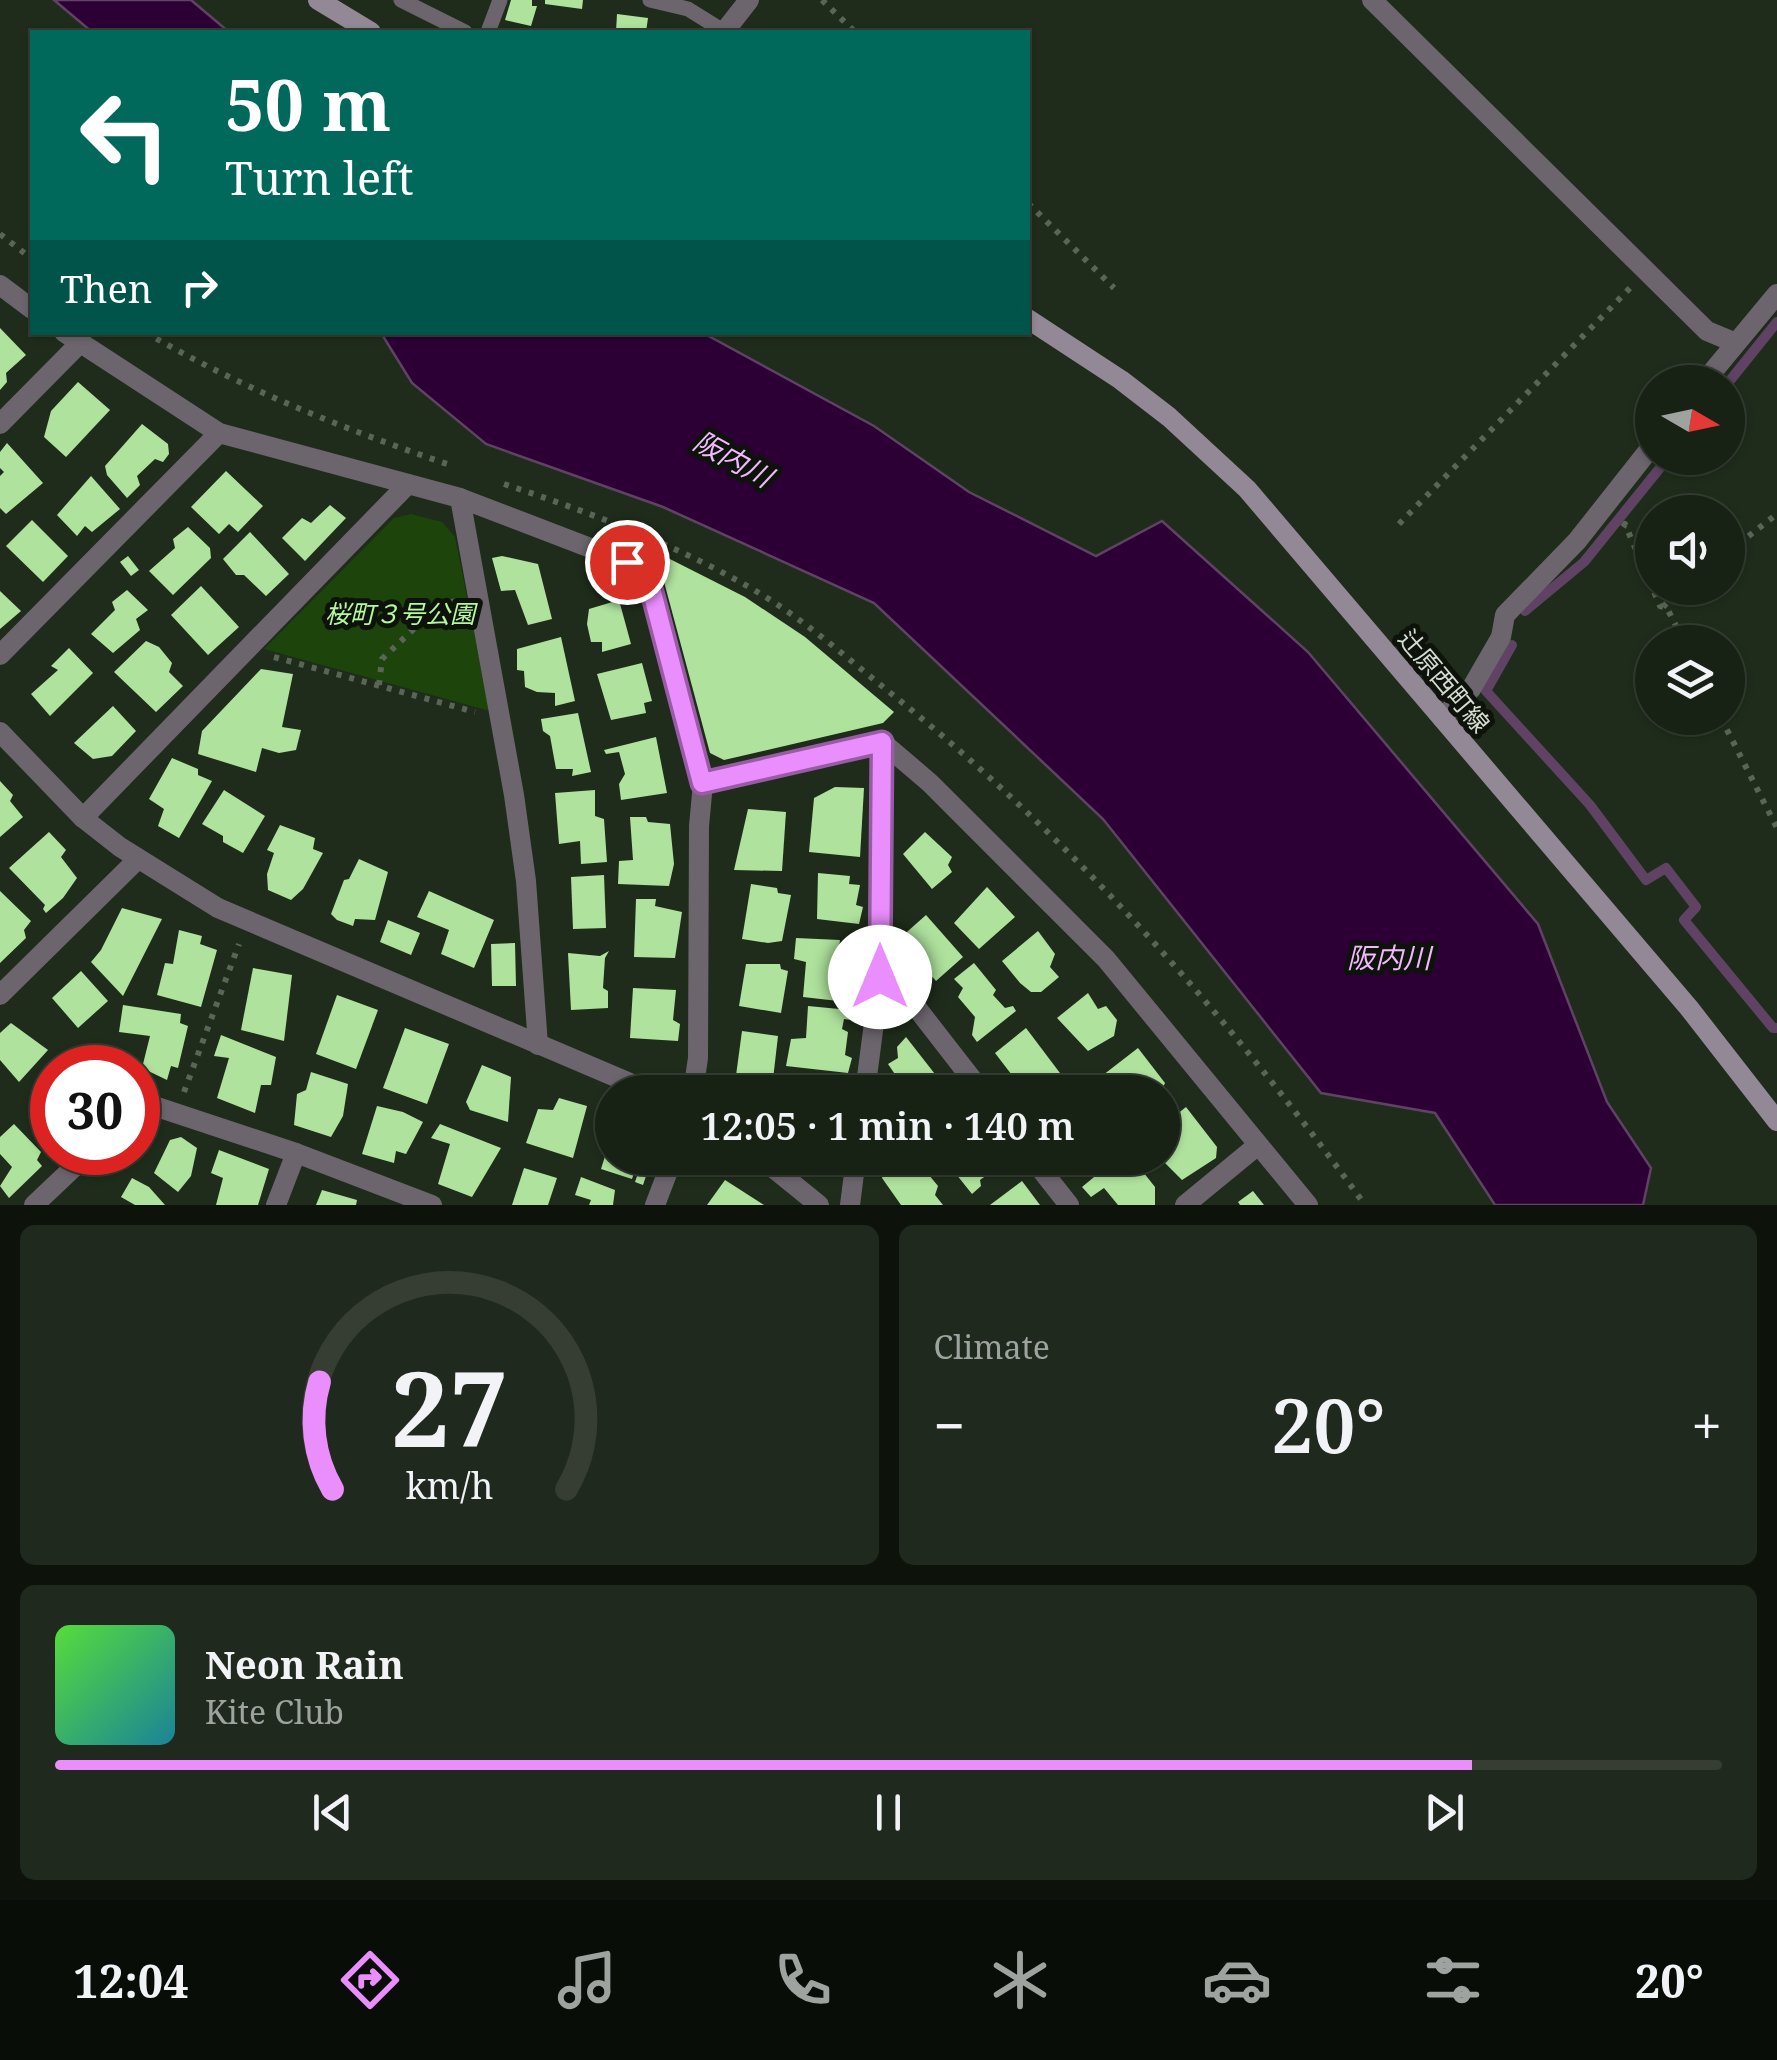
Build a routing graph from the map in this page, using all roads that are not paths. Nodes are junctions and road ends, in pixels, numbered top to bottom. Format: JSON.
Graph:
{"nodes":[{"id":1,"x":318,"y":0,"type":"edge"},
{"id":2,"x":402,"y":0,"type":"edge"},
{"id":3,"x":500,"y":0,"type":"edge"},
{"id":4,"x":650,"y":0,"type":"edge"},
{"id":5,"x":750,"y":0,"type":"edge"},
{"id":6,"x":1372,"y":0,"type":"edge"},
{"id":7,"x":368,"y":30,"type":"edge"},
{"id":8,"x":461,"y":30,"type":"edge"},
{"id":9,"x":489,"y":30,"type":"edge"},
{"id":10,"x":721,"y":30,"type":"edge"},
{"id":11,"x":726,"y":30,"type":"edge"},
{"id":12,"x":0,"y":285,"type":"edge"},
{"id":13,"x":1777,"y":294,"type":"edge"},
{"id":14,"x":30,"y":308,"type":"edge"},
{"id":15,"x":1030,"y":320,"type":"edge"},
{"id":16,"x":72,"y":338,"type":"edge"},
{"id":17,"x":1736,"y":342,"type":"junction"},
{"id":18,"x":1718,"y":365,"type":"edge"},
{"id":19,"x":0,"y":424,"type":"edge"},
{"id":20,"x":219,"y":433,"type":"junction"},
{"id":21,"x":1635,"y":468,"type":"edge"},
{"id":22,"x":408,"y":484,"type":"junction"},
{"id":23,"x":460,"y":498,"type":"junction"},
{"id":24,"x":0,"y":655,"type":"edge"},
{"id":25,"x":1442,"y":718,"type":"junction"},
{"id":26,"x":0,"y":732,"type":"edge"},
{"id":27,"x":882,"y":742,"type":"junction"},
{"id":28,"x":702,"y":783,"type":"junction"},
{"id":29,"x":83,"y":818,"type":"junction"},
{"id":30,"x":138,"y":859,"type":"junction"},
{"id":31,"x":880,"y":977,"type":"junction"},
{"id":32,"x":0,"y":995,"type":"edge"},
{"id":33,"x":538,"y":1045,"type":"junction"},
{"id":34,"x":610,"y":1075,"type":"edge"},
{"id":35,"x":696,"y":1075,"type":"edge"},
{"id":36,"x":867,"y":1075,"type":"edge"},
{"id":37,"x":969,"y":1075,"type":"edge"},
{"id":38,"x":160,"y":1108,"type":"edge"},
{"id":39,"x":1777,"y":1122,"type":"edge"},
{"id":40,"x":1258,"y":1145,"type":"junction"},
{"id":41,"x":296,"y":1154,"type":"junction"},
{"id":42,"x":66,"y":1175,"type":"edge"},
{"id":43,"x":666,"y":1175,"type":"edge"},
{"id":44,"x":782,"y":1175,"type":"edge"},
{"id":45,"x":854,"y":1175,"type":"edge"},
{"id":46,"x":1045,"y":1175,"type":"edge"},
{"id":47,"x":34,"y":1205,"type":"edge"},
{"id":48,"x":276,"y":1205,"type":"edge"},
{"id":49,"x":432,"y":1205,"type":"edge"},
{"id":50,"x":655,"y":1205,"type":"edge"},
{"id":51,"x":818,"y":1205,"type":"edge"},
{"id":52,"x":850,"y":1205,"type":"edge"},
{"id":53,"x":1069,"y":1205,"type":"edge"},
{"id":54,"x":1185,"y":1205,"type":"edge"},
{"id":55,"x":1308,"y":1205,"type":"edge"}],
"edges":[{"from":1,"to":7,"type":"main road"},
{"from":2,"to":8,"type":"lane"},
{"from":3,"to":9,"type":"lane"},
{"from":4,"to":10,"type":"lane"},
{"from":5,"to":11,"type":"street"},
{"from":6,"to":17,"type":"street"},
{"from":12,"to":14,"type":"street"},
{"from":13,"to":17,"type":"street"},
{"from":15,"to":25,"type":"main road","name":"辻原西町線"},
{"from":16,"to":19,"type":"street"},
{"from":16,"to":20,"type":"street"},
{"from":17,"to":18,"type":"street"},
{"from":20,"to":22,"type":"street"},
{"from":20,"to":24,"type":"street"},
{"from":21,"to":25,"type":"street"},
{"from":22,"to":23,"type":"street"},
{"from":22,"to":29,"type":"street"},
{"from":23,"to":28,"type":"street"},
{"from":23,"to":33,"type":"street"},
{"from":25,"to":39,"type":"main road","name":"辻原西町線"},
{"from":26,"to":29,"type":"street"},
{"from":27,"to":28,"type":"street"},
{"from":27,"to":31,"type":"street"},
{"from":27,"to":40,"type":"street"},
{"from":28,"to":35,"type":"street"},
{"from":29,"to":30,"type":"street"},
{"from":30,"to":32,"type":"street"},
{"from":30,"to":33,"type":"street"},
{"from":31,"to":36,"type":"street"},
{"from":31,"to":37,"type":"street"},
{"from":33,"to":34,"type":"street"},
{"from":38,"to":41,"type":"street"},
{"from":40,"to":54,"type":"street"},
{"from":40,"to":55,"type":"street"},
{"from":41,"to":48,"type":"street"},
{"from":41,"to":49,"type":"street"},
{"from":42,"to":47,"type":"street"},
{"from":43,"to":50,"type":"street"},
{"from":44,"to":51,"type":"street"},
{"from":45,"to":52,"type":"street"},
{"from":46,"to":53,"type":"street"}]}
